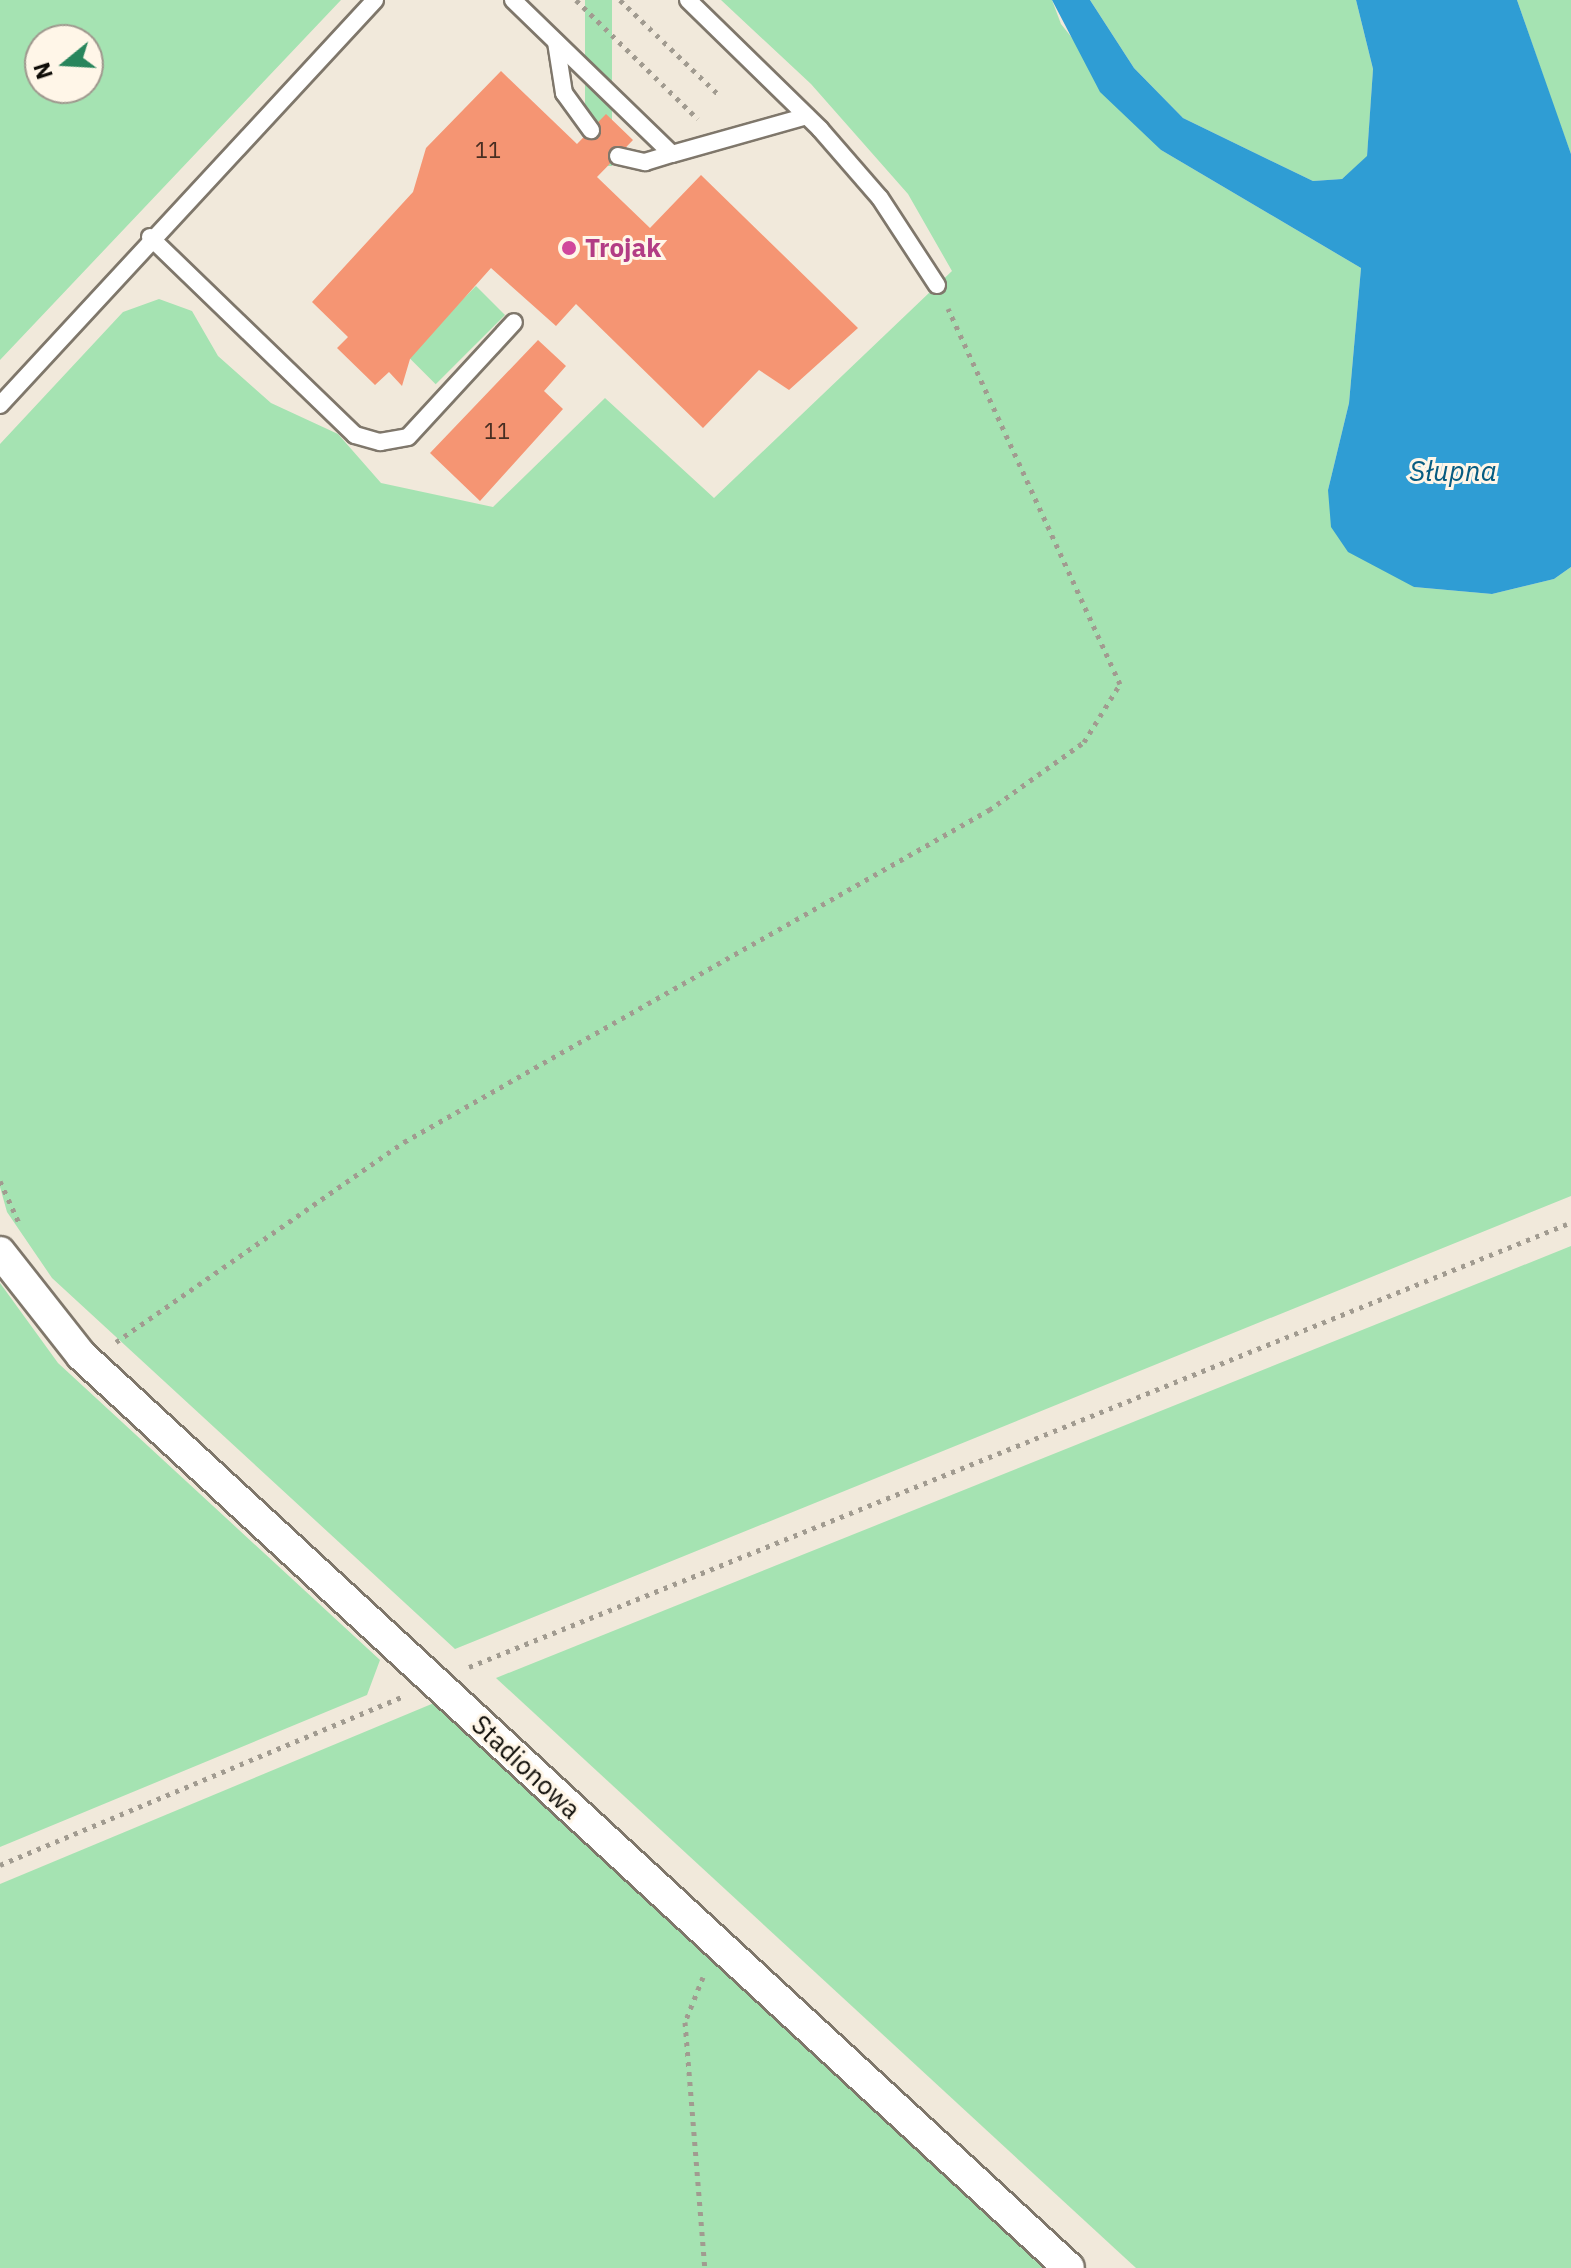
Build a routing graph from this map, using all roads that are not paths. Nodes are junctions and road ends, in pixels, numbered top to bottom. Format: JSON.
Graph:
{"nodes":[{"id":1,"x":375,"y":0,"type":"edge"},
{"id":2,"x":513,"y":0,"type":"edge"},
{"id":3,"x":688,"y":0,"type":"edge"},
{"id":4,"x":556,"y":42,"type":"junction"},
{"id":5,"x":807,"y":116,"type":"junction"},
{"id":6,"x":591,"y":130,"type":"dead end"},
{"id":7,"x":672,"y":154,"type":"junction"},
{"id":8,"x":618,"y":156,"type":"dead end"},
{"id":9,"x":150,"y":237,"type":"junction"},
{"id":10,"x":937,"y":285,"type":"road end"},
{"id":11,"x":514,"y":322,"type":"dead end"},
{"id":12,"x":0,"y":405,"type":"edge"},
{"id":13,"x":0,"y":1252,"type":"edge"},
{"id":14,"x":1069,"y":2268,"type":"edge"}],
"edges":[{"from":1,"to":9,"type":"lane"},
{"from":2,"to":4,"type":"lane"},
{"from":3,"to":5,"type":"lane"},
{"from":4,"to":6,"type":"lane"},
{"from":4,"to":7,"type":"lane"},
{"from":5,"to":7,"type":"lane"},
{"from":5,"to":10,"type":"lane"},
{"from":7,"to":8,"type":"lane"},
{"from":9,"to":11,"type":"lane"},
{"from":9,"to":12,"type":"lane"},
{"from":13,"to":14,"type":"street","name":"Stadionowa"}]}
